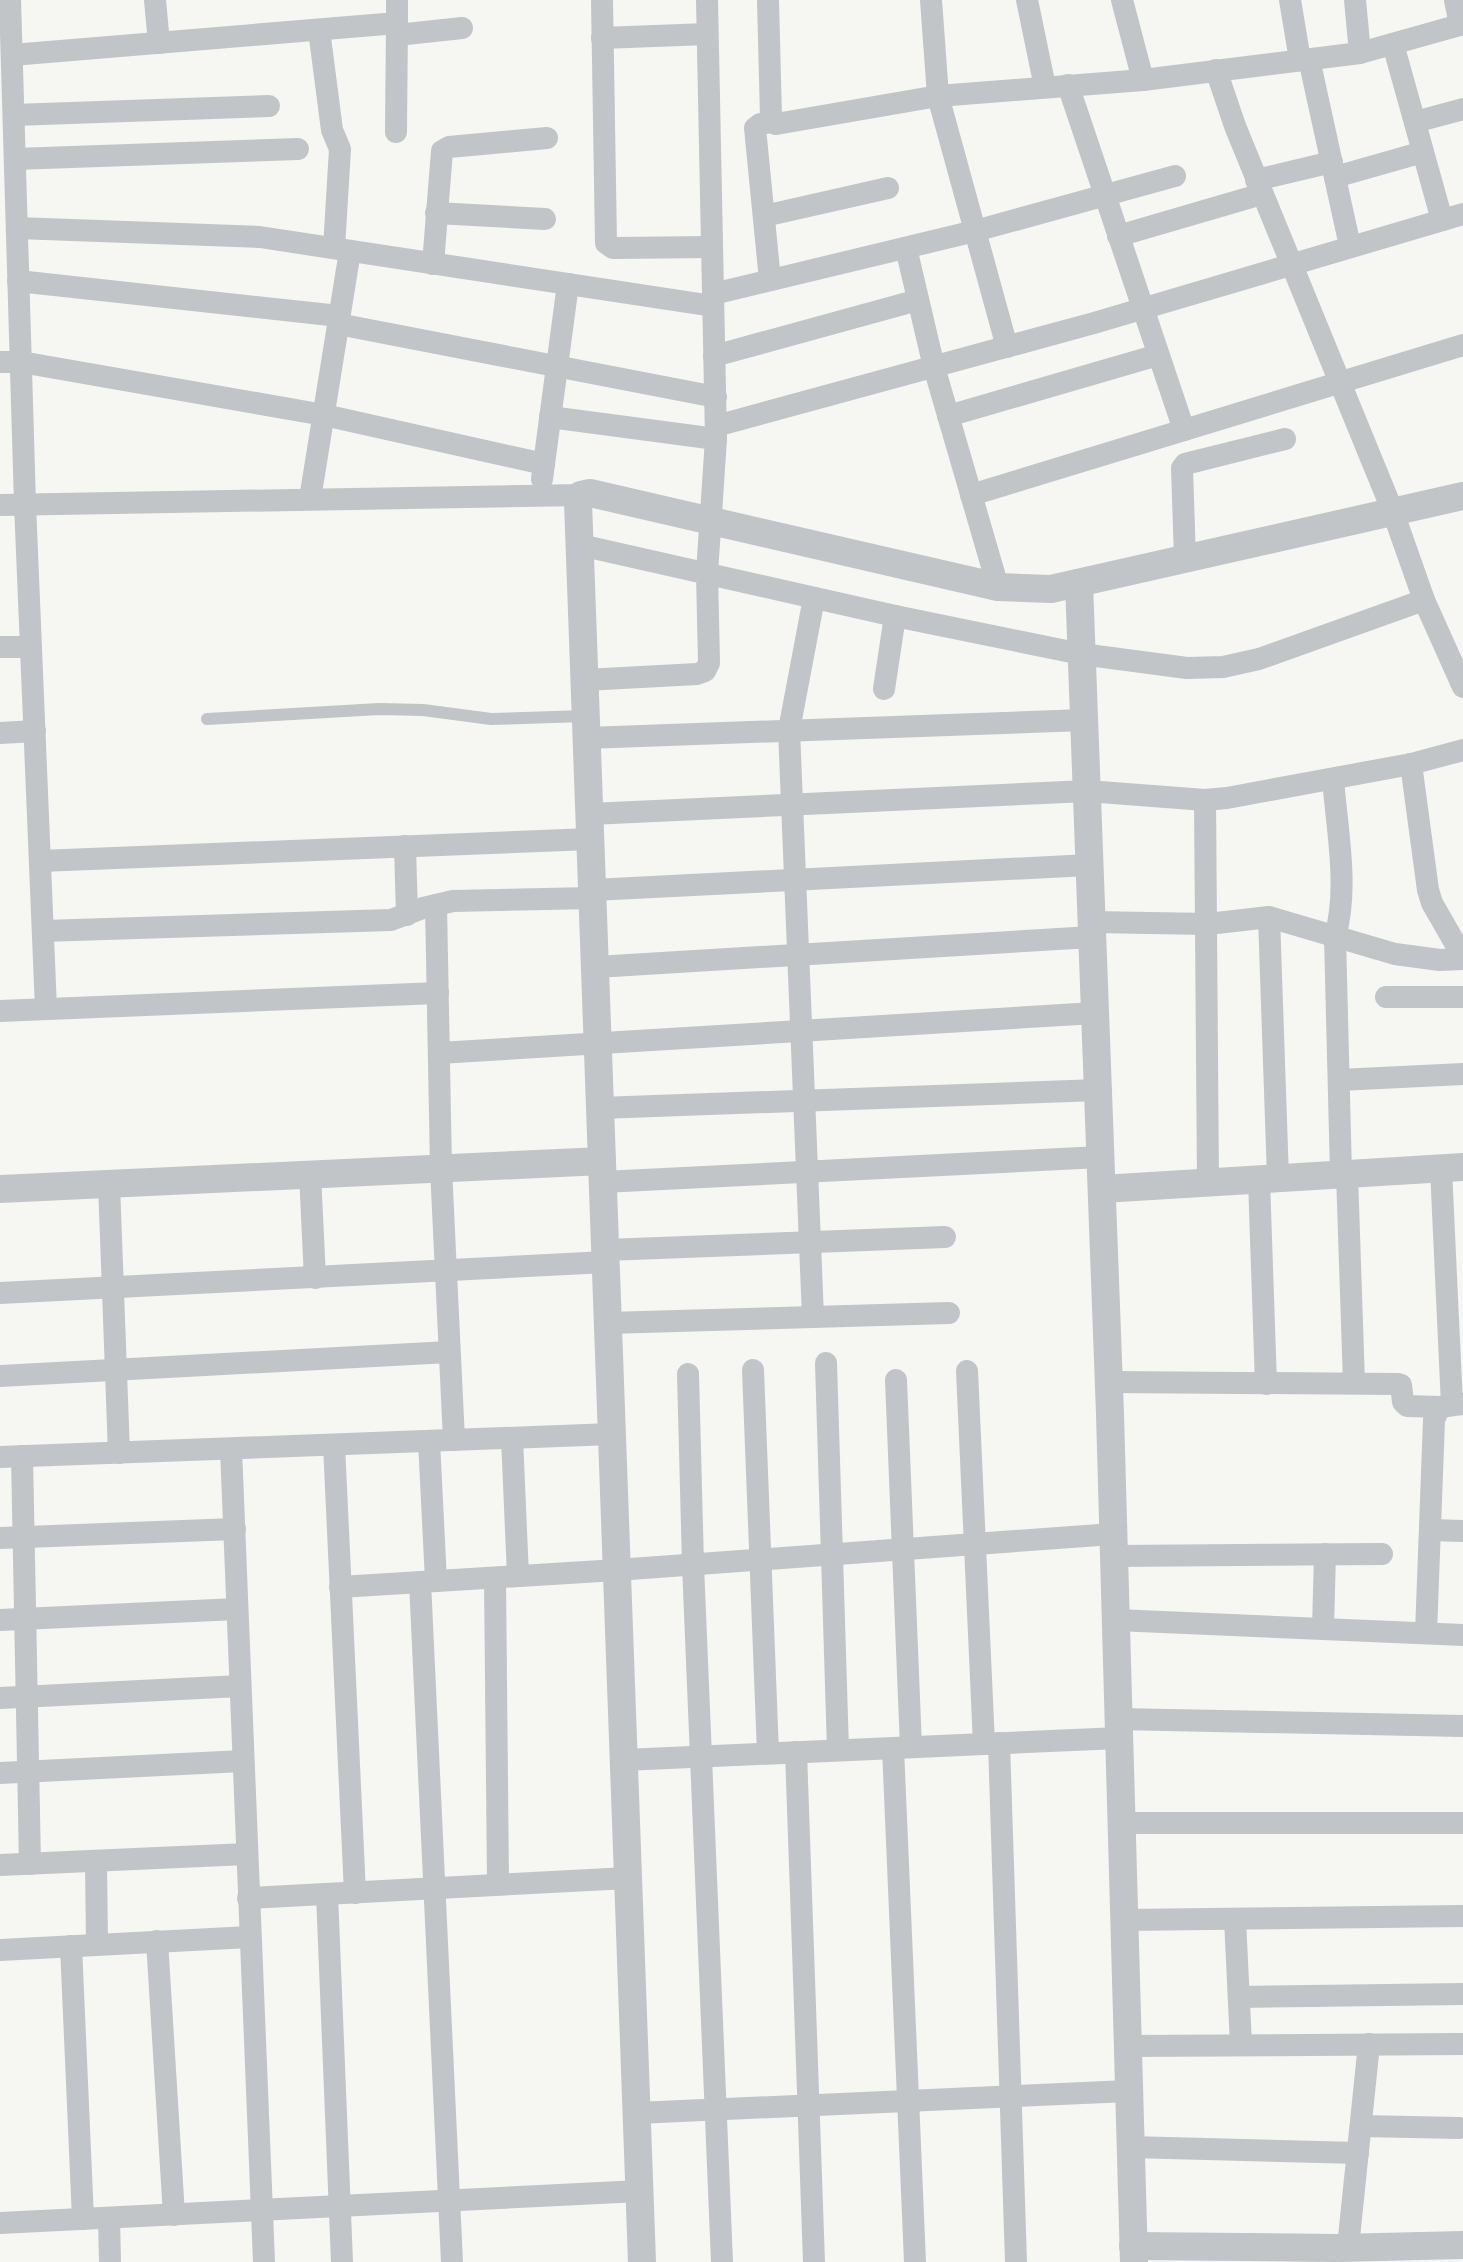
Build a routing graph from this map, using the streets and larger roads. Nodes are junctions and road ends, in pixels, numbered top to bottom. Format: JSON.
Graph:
{"nodes":[{"id":1,"x":10,"y":0,"type":"edge"},
{"id":2,"x":155,"y":0,"type":"edge"},
{"id":3,"x":397,"y":0,"type":"edge"},
{"id":4,"x":602,"y":0,"type":"edge"},
{"id":5,"x":707,"y":0,"type":"edge"},
{"id":6,"x":768,"y":0,"type":"edge"},
{"id":7,"x":931,"y":0,"type":"edge"},
{"id":8,"x":1027,"y":0,"type":"edge"},
{"id":9,"x":1122,"y":0,"type":"edge"},
{"id":10,"x":1290,"y":0,"type":"edge"},
{"id":11,"x":1355,"y":0,"type":"edge"},
{"id":12,"x":1455,"y":0,"type":"edge"},
{"id":13,"x":1461,"y":25,"type":"edge"},
{"id":14,"x":462,"y":28,"type":"dead end"},
{"id":15,"x":397,"y":29,"type":"junction"},
{"id":16,"x":319,"y":30,"type":"junction"},
{"id":17,"x":707,"y":34,"type":"junction"},
{"id":18,"x":602,"y":38,"type":"junction"},
{"id":19,"x":159,"y":43,"type":"junction"},
{"id":20,"x":1393,"y":44,"type":"junction"},
{"id":21,"x":1360,"y":53,"type":"junction"},
{"id":22,"x":12,"y":55,"type":"junction"},
{"id":23,"x":1305,"y":60,"type":"junction"},
{"id":24,"x":1216,"y":70,"type":"junction"},
{"id":25,"x":1143,"y":80,"type":"junction"},
{"id":26,"x":1068,"y":85,"type":"junction"},
{"id":27,"x":1045,"y":87,"type":"junction"},
{"id":28,"x":938,"y":96,"type":"junction"},
{"id":29,"x":269,"y":106,"type":"dead end"},
{"id":30,"x":1463,"y":109,"type":"edge"},
{"id":31,"x":14,"y":115,"type":"junction"},
{"id":32,"x":773,"y":122,"type":"junction"},
{"id":33,"x":1415,"y":122,"type":"junction"},
{"id":34,"x":396,"y":132,"type":"dead end"},
{"id":35,"x":547,"y":138,"type":"dead end"},
{"id":36,"x":298,"y":149,"type":"dead end"},
{"id":37,"x":1423,"y":152,"type":"junction"},
{"id":38,"x":15,"y":159,"type":"junction"},
{"id":39,"x":1333,"y":170,"type":"junction"},
{"id":40,"x":1175,"y":176,"type":"dead end"},
{"id":41,"x":1259,"y":187,"type":"junction"},
{"id":42,"x":888,"y":188,"type":"dead end"},
{"id":43,"x":1105,"y":197,"type":"junction"},
{"id":44,"x":436,"y":213,"type":"junction"},
{"id":45,"x":764,"y":216,"type":"junction"},
{"id":46,"x":11,"y":217,"type":"edge"},
{"id":47,"x":1453,"y":217,"type":"edge"},
{"id":48,"x":545,"y":219,"type":"dead end"},
{"id":49,"x":975,"y":231,"type":"junction"},
{"id":50,"x":1118,"y":236,"type":"junction"},
{"id":51,"x":1350,"y":246,"type":"junction"},
{"id":52,"x":712,"y":247,"type":"junction"},
{"id":53,"x":906,"y":248,"type":"junction"},
{"id":54,"x":342,"y":250,"type":"junction"},
{"id":55,"x":1290,"y":263,"type":"junction"},
{"id":56,"x":433,"y":264,"type":"junction"},
{"id":57,"x":770,"y":280,"type":"junction"},
{"id":58,"x":18,"y":281,"type":"junction"},
{"id":59,"x":568,"y":284,"type":"junction"},
{"id":60,"x":713,"y":300,"type":"junction"},
{"id":61,"x":918,"y":300,"type":"junction"},
{"id":62,"x":1142,"y":309,"type":"junction"},
{"id":63,"x":339,"y":320,"type":"junction"},
{"id":64,"x":1463,"y":345,"type":"edge"},
{"id":65,"x":1007,"y":346,"type":"junction"},
{"id":66,"x":714,"y":356,"type":"junction"},
{"id":67,"x":1158,"y":356,"type":"junction"},
{"id":68,"x":10,"y":362,"type":"edge"},
{"id":69,"x":557,"y":366,"type":"junction"},
{"id":70,"x":934,"y":366,"type":"junction"},
{"id":71,"x":1338,"y":382,"type":"junction"},
{"id":72,"x":716,"y":396,"type":"junction"},
{"id":73,"x":324,"y":415,"type":"junction"},
{"id":74,"x":948,"y":416,"type":"junction"},
{"id":75,"x":550,"y":417,"type":"junction"},
{"id":76,"x":1184,"y":430,"type":"junction"},
{"id":77,"x":716,"y":432,"type":"junction"},
{"id":78,"x":1285,"y":439,"type":"dead end"},
{"id":79,"x":544,"y":464,"type":"junction"},
{"id":80,"x":539,"y":495,"type":"junction"},
{"id":81,"x":580,"y":495,"type":"junction"},
{"id":82,"x":971,"y":495,"type":"junction"},
{"id":83,"x":1463,"y":496,"type":"edge"},
{"id":84,"x":310,"y":499,"type":"junction"},
{"id":85,"x":25,"y":504,"type":"junction"},
{"id":86,"x":0,"y":505,"type":"edge"},
{"id":87,"x":1393,"y":512,"type":"junction"},
{"id":88,"x":709,"y":521,"type":"junction"},
{"id":89,"x":580,"y":545,"type":"junction"},
{"id":90,"x":1185,"y":559,"type":"junction"},
{"id":91,"x":706,"y":573,"type":"junction"},
{"id":92,"x":1079,"y":583,"type":"junction"},
{"id":93,"x":998,"y":587,"type":"junction"},
{"id":94,"x":814,"y":598,"type":"junction"},
{"id":95,"x":1424,"y":600,"type":"junction"},
{"id":96,"x":895,"y":616,"type":"junction"},
{"id":97,"x":0,"y":647,"type":"edge"},
{"id":98,"x":31,"y":647,"type":"junction"},
{"id":99,"x":1081,"y":654,"type":"junction"},
{"id":100,"x":585,"y":680,"type":"junction"},
{"id":101,"x":1463,"y":687,"type":"edge"},
{"id":102,"x":884,"y":689,"type":"dead end"},
{"id":103,"x":1084,"y":720,"type":"junction"},
{"id":104,"x":587,"y":727,"type":"junction"},
{"id":105,"x":789,"y":730,"type":"junction"},
{"id":106,"x":35,"y":731,"type":"junction"},
{"id":107,"x":0,"y":733,"type":"edge"},
{"id":108,"x":1463,"y":750,"type":"edge"},
{"id":109,"x":1411,"y":764,"type":"junction"},
{"id":110,"x":1333,"y":779,"type":"junction"},
{"id":111,"x":1086,"y":791,"type":"junction"},
{"id":112,"x":1205,"y":800,"type":"junction"},
{"id":113,"x":793,"y":805,"type":"junction"},
{"id":114,"x":591,"y":826,"type":"junction"},
{"id":115,"x":405,"y":846,"type":"junction"},
{"id":116,"x":40,"y":861,"type":"junction"},
{"id":117,"x":1089,"y":865,"type":"junction"},
{"id":118,"x":796,"y":880,"type":"junction"},
{"id":119,"x":593,"y":894,"type":"junction"},
{"id":120,"x":436,"y":905,"type":"junction"},
{"id":121,"x":407,"y":915,"type":"junction"},
{"id":122,"x":1269,"y":917,"type":"junction"},
{"id":123,"x":1208,"y":924,"type":"junction"},
{"id":124,"x":1092,"y":930,"type":"junction"},
{"id":125,"x":43,"y":931,"type":"junction"},
{"id":126,"x":1335,"y":937,"type":"junction"},
{"id":127,"x":799,"y":955,"type":"junction"},
{"id":128,"x":1463,"y":958,"type":"edge"},
{"id":129,"x":596,"y":967,"type":"junction"},
{"id":130,"x":438,"y":993,"type":"junction"},
{"id":131,"x":1386,"y":997,"type":"dead end"},
{"id":132,"x":1463,"y":997,"type":"edge"},
{"id":133,"x":46,"y":1009,"type":"junction"},
{"id":134,"x":0,"y":1011,"type":"edge"},
{"id":135,"x":1095,"y":1013,"type":"junction"},
{"id":136,"x":802,"y":1031,"type":"junction"},
{"id":137,"x":598,"y":1044,"type":"junction"},
{"id":138,"x":439,"y":1053,"type":"junction"},
{"id":139,"x":1463,"y":1074,"type":"edge"},
{"id":140,"x":1338,"y":1080,"type":"junction"},
{"id":141,"x":1098,"y":1090,"type":"junction"},
{"id":142,"x":805,"y":1101,"type":"junction"},
{"id":143,"x":600,"y":1108,"type":"junction"},
{"id":144,"x":1100,"y":1157,"type":"junction"},
{"id":145,"x":441,"y":1168,"type":"junction"},
{"id":146,"x":1452,"y":1168,"type":"edge"},
{"id":147,"x":603,"y":1172,"type":"junction"},
{"id":148,"x":808,"y":1172,"type":"junction"},
{"id":149,"x":310,"y":1174,"type":"junction"},
{"id":150,"x":1344,"y":1174,"type":"junction"},
{"id":151,"x":1268,"y":1179,"type":"junction"},
{"id":152,"x":1208,"y":1183,"type":"junction"},
{"id":153,"x":109,"y":1184,"type":"junction"},
{"id":154,"x":0,"y":1189,"type":"edge"},
{"id":155,"x":1102,"y":1189,"type":"junction"},
{"id":156,"x":945,"y":1237,"type":"dead end"},
{"id":157,"x":811,"y":1242,"type":"junction"},
{"id":158,"x":606,"y":1256,"type":"junction"},
{"id":159,"x":446,"y":1272,"type":"junction"},
{"id":160,"x":315,"y":1278,"type":"junction"},
{"id":161,"x":113,"y":1288,"type":"junction"},
{"id":162,"x":0,"y":1293,"type":"edge"},
{"id":163,"x":949,"y":1313,"type":"dead end"},
{"id":164,"x":813,"y":1317,"type":"junction"},
{"id":165,"x":608,"y":1323,"type":"junction"},
{"id":166,"x":449,"y":1352,"type":"junction"},
{"id":167,"x":826,"y":1364,"type":"dead end"},
{"id":168,"x":116,"y":1370,"type":"junction"},
{"id":169,"x":753,"y":1370,"type":"dead end"},
{"id":170,"x":967,"y":1371,"type":"dead end"},
{"id":171,"x":688,"y":1374,"type":"dead end"},
{"id":172,"x":0,"y":1376,"type":"edge"},
{"id":173,"x":896,"y":1380,"type":"dead end"},
{"id":174,"x":1109,"y":1382,"type":"junction"},
{"id":175,"x":1354,"y":1383,"type":"junction"},
{"id":176,"x":1266,"y":1384,"type":"junction"},
{"id":177,"x":1452,"y":1405,"type":"edge"},
{"id":178,"x":612,"y":1434,"type":"junction"},
{"id":179,"x":512,"y":1438,"type":"junction"},
{"id":180,"x":454,"y":1440,"type":"junction"},
{"id":181,"x":429,"y":1441,"type":"junction"},
{"id":182,"x":333,"y":1445,"type":"junction"},
{"id":183,"x":231,"y":1449,"type":"junction"},
{"id":184,"x":119,"y":1453,"type":"junction"},
{"id":185,"x":11,"y":1457,"type":"edge"},
{"id":186,"x":235,"y":1529,"type":"junction"},
{"id":187,"x":1430,"y":1530,"type":"junction"},
{"id":188,"x":1463,"y":1532,"type":"edge"},
{"id":189,"x":24,"y":1537,"type":"junction"},
{"id":190,"x":0,"y":1538,"type":"edge"},
{"id":191,"x":975,"y":1544,"type":"junction"},
{"id":192,"x":1114,"y":1545,"type":"junction"},
{"id":193,"x":903,"y":1549,"type":"junction"},
{"id":194,"x":832,"y":1554,"type":"junction"},
{"id":195,"x":1325,"y":1554,"type":"junction"},
{"id":196,"x":1382,"y":1554,"type":"dead end"},
{"id":197,"x":760,"y":1560,"type":"junction"},
{"id":198,"x":693,"y":1565,"type":"junction"},
{"id":199,"x":617,"y":1570,"type":"junction"},
{"id":200,"x":518,"y":1576,"type":"junction"},
{"id":201,"x":495,"y":1578,"type":"junction"},
{"id":202,"x":428,"y":1582,"type":"junction"},
{"id":203,"x":340,"y":1587,"type":"junction"},
{"id":204,"x":237,"y":1609,"type":"junction"},
{"id":205,"x":25,"y":1619,"type":"junction"},
{"id":206,"x":0,"y":1620,"type":"edge"},
{"id":207,"x":1116,"y":1620,"type":"junction"},
{"id":208,"x":1323,"y":1628,"type":"junction"},
{"id":209,"x":1426,"y":1633,"type":"junction"},
{"id":210,"x":1463,"y":1635,"type":"edge"},
{"id":211,"x":240,"y":1686,"type":"junction"},
{"id":212,"x":27,"y":1696,"type":"junction"},
{"id":213,"x":0,"y":1698,"type":"edge"},
{"id":214,"x":1463,"y":1726,"type":"edge"},
{"id":215,"x":1119,"y":1728,"type":"junction"},
{"id":216,"x":992,"y":1743,"type":"junction"},
{"id":217,"x":902,"y":1747,"type":"junction"},
{"id":218,"x":838,"y":1750,"type":"junction"},
{"id":219,"x":796,"y":1752,"type":"junction"},
{"id":220,"x":768,"y":1753,"type":"junction"},
{"id":221,"x":700,"y":1756,"type":"junction"},
{"id":222,"x":624,"y":1760,"type":"junction"},
{"id":223,"x":243,"y":1761,"type":"junction"},
{"id":224,"x":28,"y":1772,"type":"junction"},
{"id":225,"x":0,"y":1773,"type":"edge"},
{"id":226,"x":1121,"y":1823,"type":"junction"},
{"id":227,"x":1463,"y":1823,"type":"edge"},
{"id":228,"x":247,"y":1854,"type":"junction"},
{"id":229,"x":96,"y":1861,"type":"junction"},
{"id":230,"x":30,"y":1864,"type":"junction"},
{"id":231,"x":0,"y":1865,"type":"edge"},
{"id":232,"x":628,"y":1878,"type":"junction"},
{"id":233,"x":498,"y":1883,"type":"junction"},
{"id":234,"x":435,"y":1888,"type":"junction"},
{"id":235,"x":355,"y":1893,"type":"junction"},
{"id":236,"x":327,"y":1894,"type":"junction"},
{"id":237,"x":248,"y":1898,"type":"junction"},
{"id":238,"x":1463,"y":1916,"type":"edge"},
{"id":239,"x":1235,"y":1919,"type":"junction"},
{"id":240,"x":1124,"y":1920,"type":"junction"},
{"id":241,"x":250,"y":1937,"type":"junction"},
{"id":242,"x":157,"y":1941,"type":"junction"},
{"id":243,"x":97,"y":1944,"type":"junction"},
{"id":244,"x":71,"y":1946,"type":"junction"},
{"id":245,"x":0,"y":1950,"type":"edge"},
{"id":246,"x":1463,"y":1994,"type":"edge"},
{"id":247,"x":1239,"y":1997,"type":"junction"},
{"id":248,"x":1369,"y":2044,"type":"junction"},
{"id":249,"x":1463,"y":2044,"type":"edge"},
{"id":250,"x":1241,"y":2045,"type":"junction"},
{"id":251,"x":1127,"y":2046,"type":"junction"},
{"id":252,"x":1128,"y":2091,"type":"junction"},
{"id":253,"x":1011,"y":2096,"type":"junction"},
{"id":254,"x":908,"y":2100,"type":"junction"},
{"id":255,"x":808,"y":2105,"type":"junction"},
{"id":256,"x":715,"y":2109,"type":"junction"},
{"id":257,"x":637,"y":2113,"type":"junction"},
{"id":258,"x":1361,"y":2126,"type":"junction"},
{"id":259,"x":1459,"y":2128,"type":"dead end"},
{"id":260,"x":1130,"y":2147,"type":"junction"},
{"id":261,"x":1358,"y":2153,"type":"junction"},
{"id":262,"x":640,"y":2191,"type":"junction"},
{"id":263,"x":449,"y":2199,"type":"junction"},
{"id":264,"x":340,"y":2206,"type":"junction"},
{"id":265,"x":262,"y":2210,"type":"junction"},
{"id":266,"x":174,"y":2215,"type":"junction"},
{"id":267,"x":109,"y":2218,"type":"junction"},
{"id":268,"x":83,"y":2219,"type":"junction"},
{"id":269,"x":0,"y":2223,"type":"edge"},
{"id":270,"x":1463,"y":2245,"type":"edge"},
{"id":271,"x":1341,"y":2252,"type":"edge"},
{"id":272,"x":1134,"y":2254,"type":"edge"},
{"id":273,"x":110,"y":2262,"type":"edge"},
{"id":274,"x":264,"y":2262,"type":"edge"},
{"id":275,"x":342,"y":2262,"type":"edge"},
{"id":276,"x":452,"y":2262,"type":"edge"},
{"id":277,"x":642,"y":2262,"type":"edge"},
{"id":278,"x":722,"y":2262,"type":"edge"},
{"id":279,"x":814,"y":2262,"type":"edge"},
{"id":280,"x":915,"y":2262,"type":"edge"},
{"id":281,"x":1016,"y":2262,"type":"edge"}],
"edges":[{"from":1,"to":22,"type":"street"},
{"from":2,"to":19,"type":"street"},
{"from":3,"to":15,"type":"street"},
{"from":4,"to":18,"type":"street"},
{"from":5,"to":17,"type":"street"},
{"from":6,"to":32,"type":"street"},
{"from":7,"to":28,"type":"street"},
{"from":8,"to":27,"type":"street"},
{"from":9,"to":25,"type":"street"},
{"from":10,"to":23,"type":"street"},
{"from":11,"to":21,"type":"street"},
{"from":12,"to":13,"type":"street"},
{"from":13,"to":20,"type":"street"},
{"from":14,"to":15,"type":"street"},
{"from":15,"to":16,"type":"street"},
{"from":15,"to":34,"type":"street"},
{"from":16,"to":19,"type":"street"},
{"from":16,"to":54,"type":"street"},
{"from":17,"to":18,"type":"street"},
{"from":17,"to":52,"type":"street"},
{"from":18,"to":52,"type":"street"},
{"from":19,"to":22,"type":"street"},
{"from":20,"to":21,"type":"street"},
{"from":20,"to":33,"type":"street"},
{"from":21,"to":23,"type":"street"},
{"from":22,"to":31,"type":"street"},
{"from":23,"to":24,"type":"street"},
{"from":23,"to":39,"type":"street"},
{"from":24,"to":25,"type":"street"},
{"from":24,"to":41,"type":"street"},
{"from":25,"to":26,"type":"street"},
{"from":26,"to":27,"type":"street"},
{"from":26,"to":43,"type":"street"},
{"from":27,"to":28,"type":"street"},
{"from":28,"to":32,"type":"street"},
{"from":28,"to":49,"type":"street"},
{"from":29,"to":31,"type":"street"},
{"from":30,"to":33,"type":"street"},
{"from":31,"to":38,"type":"street"},
{"from":32,"to":45,"type":"street"},
{"from":33,"to":37,"type":"street"},
{"from":35,"to":44,"type":"street"},
{"from":36,"to":38,"type":"street"},
{"from":37,"to":39,"type":"street"},
{"from":37,"to":47,"type":"street"},
{"from":38,"to":46,"type":"street"},
{"from":39,"to":41,"type":"street"},
{"from":39,"to":51,"type":"street"},
{"from":40,"to":43,"type":"street"},
{"from":41,"to":50,"type":"street"},
{"from":41,"to":55,"type":"street"},
{"from":42,"to":45,"type":"street"},
{"from":43,"to":49,"type":"street"},
{"from":43,"to":50,"type":"street"},
{"from":44,"to":48,"type":"street"},
{"from":44,"to":56,"type":"street"},
{"from":45,"to":57,"type":"street"},
{"from":46,"to":54,"type":"street"},
{"from":46,"to":58,"type":"street"},
{"from":47,"to":51,"type":"street"},
{"from":49,"to":53,"type":"street"},
{"from":49,"to":65,"type":"street"},
{"from":50,"to":62,"type":"street"},
{"from":51,"to":55,"type":"street"},
{"from":52,"to":60,"type":"street"},
{"from":53,"to":57,"type":"street"},
{"from":53,"to":61,"type":"street"},
{"from":54,"to":56,"type":"street"},
{"from":54,"to":63,"type":"street"},
{"from":55,"to":62,"type":"street"},
{"from":55,"to":71,"type":"street"},
{"from":56,"to":59,"type":"street"},
{"from":57,"to":60,"type":"street"},
{"from":58,"to":63,"type":"street"},
{"from":58,"to":68,"type":"street"},
{"from":59,"to":60,"type":"street"},
{"from":59,"to":69,"type":"street"},
{"from":60,"to":66,"type":"street"},
{"from":61,"to":66,"type":"street"},
{"from":61,"to":70,"type":"street"},
{"from":62,"to":65,"type":"street"},
{"from":62,"to":67,"type":"street"},
{"from":63,"to":69,"type":"street"},
{"from":63,"to":73,"type":"street"},
{"from":64,"to":71,"type":"street"},
{"from":65,"to":70,"type":"street"},
{"from":66,"to":72,"type":"street"},
{"from":67,"to":74,"type":"street"},
{"from":67,"to":76,"type":"street"},
{"from":68,"to":73,"type":"street"},
{"from":68,"to":85,"type":"street"},
{"from":69,"to":72,"type":"street"},
{"from":69,"to":75,"type":"street"},
{"from":70,"to":74,"type":"street"},
{"from":70,"to":77,"type":"street"},
{"from":71,"to":76,"type":"street"},
{"from":71,"to":87,"type":"street"},
{"from":72,"to":77,"type":"street"},
{"from":73,"to":79,"type":"street"},
{"from":73,"to":84,"type":"street"},
{"from":74,"to":82,"type":"street"},
{"from":75,"to":77,"type":"street"},
{"from":75,"to":79,"type":"street"},
{"from":76,"to":82,"type":"street"},
{"from":77,"to":88,"type":"street"},
{"from":78,"to":90,"type":"street"},
{"from":79,"to":80,"type":"street"},
{"from":80,"to":81,"type":"street"},
{"from":80,"to":84,"type":"street"},
{"from":81,"to":88,"type":"street"},
{"from":81,"to":89,"type":"street"},
{"from":82,"to":93,"type":"street"},
{"from":83,"to":87,"type":"street"},
{"from":84,"to":85,"type":"street"},
{"from":85,"to":86,"type":"street"},
{"from":85,"to":98,"type":"street"},
{"from":87,"to":90,"type":"street"},
{"from":87,"to":95,"type":"street"},
{"from":88,"to":91,"type":"street"},
{"from":88,"to":93,"type":"street"},
{"from":89,"to":91,"type":"street"},
{"from":89,"to":100,"type":"street"},
{"from":90,"to":92,"type":"street"},
{"from":91,"to":94,"type":"street"},
{"from":91,"to":100,"type":"street"},
{"from":92,"to":93,"type":"street"},
{"from":92,"to":99,"type":"street"},
{"from":94,"to":96,"type":"street"},
{"from":94,"to":105,"type":"street"},
{"from":95,"to":99,"type":"street"},
{"from":95,"to":101,"type":"street"},
{"from":96,"to":99,"type":"street"},
{"from":96,"to":102,"type":"street"},
{"from":97,"to":98,"type":"street"},
{"from":98,"to":106,"type":"street"},
{"from":99,"to":103,"type":"street"},
{"from":100,"to":104,"type":"street"},
{"from":103,"to":105,"type":"street"},
{"from":103,"to":111,"type":"street"},
{"from":104,"to":105,"type":"street"},
{"from":104,"to":114,"type":"street"},
{"from":105,"to":113,"type":"street"},
{"from":106,"to":107,"type":"street"},
{"from":106,"to":116,"type":"street"},
{"from":108,"to":109,"type":"street"},
{"from":109,"to":110,"type":"street"},
{"from":109,"to":128,"type":"street"},
{"from":110,"to":112,"type":"street"},
{"from":110,"to":126,"type":"street"},
{"from":111,"to":112,"type":"street"},
{"from":111,"to":113,"type":"street"},
{"from":111,"to":117,"type":"street"},
{"from":112,"to":123,"type":"street"},
{"from":113,"to":114,"type":"street"},
{"from":113,"to":118,"type":"street"},
{"from":114,"to":115,"type":"street"},
{"from":114,"to":119,"type":"street"},
{"from":115,"to":116,"type":"street"},
{"from":115,"to":121,"type":"street"},
{"from":116,"to":125,"type":"street"},
{"from":117,"to":118,"type":"street"},
{"from":117,"to":124,"type":"street"},
{"from":118,"to":119,"type":"street"},
{"from":118,"to":127,"type":"street"},
{"from":119,"to":120,"type":"street"},
{"from":119,"to":129,"type":"street"},
{"from":120,"to":121,"type":"street"},
{"from":120,"to":130,"type":"street"},
{"from":121,"to":125,"type":"street"},
{"from":122,"to":123,"type":"street"},
{"from":122,"to":126,"type":"street"},
{"from":122,"to":151,"type":"street"},
{"from":123,"to":124,"type":"street"},
{"from":123,"to":152,"type":"street"},
{"from":124,"to":127,"type":"street"},
{"from":124,"to":135,"type":"street"},
{"from":125,"to":133,"type":"street"},
{"from":126,"to":128,"type":"street"},
{"from":126,"to":140,"type":"street"},
{"from":127,"to":129,"type":"street"},
{"from":127,"to":136,"type":"street"},
{"from":129,"to":137,"type":"street"},
{"from":130,"to":133,"type":"street"},
{"from":130,"to":138,"type":"street"},
{"from":131,"to":132,"type":"street"},
{"from":133,"to":134,"type":"street"},
{"from":135,"to":136,"type":"street"},
{"from":135,"to":141,"type":"street"},
{"from":136,"to":137,"type":"street"},
{"from":136,"to":142,"type":"street"},
{"from":137,"to":138,"type":"street"},
{"from":137,"to":143,"type":"street"},
{"from":138,"to":145,"type":"street"},
{"from":139,"to":140,"type":"street"},
{"from":140,"to":150,"type":"street"},
{"from":141,"to":142,"type":"street"},
{"from":141,"to":144,"type":"street"},
{"from":142,"to":143,"type":"street"},
{"from":142,"to":148,"type":"street"},
{"from":143,"to":147,"type":"street"},
{"from":144,"to":148,"type":"street"},
{"from":144,"to":155,"type":"street"},
{"from":145,"to":147,"type":"street"},
{"from":145,"to":149,"type":"street"},
{"from":145,"to":159,"type":"street"},
{"from":146,"to":150,"type":"street"},
{"from":146,"to":177,"type":"street"},
{"from":147,"to":148,"type":"street"},
{"from":147,"to":158,"type":"street"},
{"from":148,"to":157,"type":"street"},
{"from":149,"to":153,"type":"street"},
{"from":149,"to":160,"type":"street"},
{"from":150,"to":151,"type":"street"},
{"from":150,"to":175,"type":"street"},
{"from":151,"to":152,"type":"street"},
{"from":151,"to":176,"type":"street"},
{"from":152,"to":155,"type":"street"},
{"from":153,"to":154,"type":"street"},
{"from":153,"to":161,"type":"street"},
{"from":155,"to":174,"type":"street"},
{"from":156,"to":157,"type":"street"},
{"from":157,"to":158,"type":"street"},
{"from":157,"to":164,"type":"street"},
{"from":158,"to":159,"type":"street"},
{"from":158,"to":165,"type":"street"},
{"from":159,"to":160,"type":"street"},
{"from":159,"to":166,"type":"street"},
{"from":160,"to":161,"type":"street"},
{"from":161,"to":162,"type":"street"},
{"from":161,"to":168,"type":"street"},
{"from":163,"to":164,"type":"street"},
{"from":164,"to":165,"type":"street"},
{"from":165,"to":178,"type":"street"},
{"from":166,"to":168,"type":"street"},
{"from":166,"to":180,"type":"street"},
{"from":167,"to":194,"type":"street"},
{"from":168,"to":172,"type":"street"},
{"from":168,"to":184,"type":"street"},
{"from":169,"to":197,"type":"street"},
{"from":170,"to":191,"type":"street"},
{"from":171,"to":198,"type":"street"},
{"from":173,"to":193,"type":"street"},
{"from":174,"to":176,"type":"street"},
{"from":174,"to":192,"type":"street"},
{"from":175,"to":176,"type":"street"},
{"from":175,"to":177,"type":"street"},
{"from":177,"to":187,"type":"street"},
{"from":178,"to":179,"type":"street"},
{"from":178,"to":199,"type":"street"},
{"from":179,"to":180,"type":"street"},
{"from":179,"to":200,"type":"street"},
{"from":180,"to":181,"type":"street"},
{"from":181,"to":182,"type":"street"},
{"from":181,"to":202,"type":"street"},
{"from":182,"to":183,"type":"street"},
{"from":182,"to":203,"type":"street"},
{"from":183,"to":184,"type":"street"},
{"from":183,"to":186,"type":"street"},
{"from":184,"to":185,"type":"street"},
{"from":185,"to":189,"type":"street"},
{"from":186,"to":189,"type":"street"},
{"from":186,"to":204,"type":"street"},
{"from":187,"to":188,"type":"street"},
{"from":187,"to":209,"type":"street"},
{"from":189,"to":190,"type":"street"},
{"from":189,"to":205,"type":"street"},
{"from":191,"to":192,"type":"street"},
{"from":191,"to":193,"type":"street"},
{"from":191,"to":216,"type":"street"},
{"from":192,"to":195,"type":"street"},
{"from":192,"to":207,"type":"street"},
{"from":193,"to":194,"type":"street"},
{"from":193,"to":217,"type":"street"},
{"from":194,"to":197,"type":"street"},
{"from":194,"to":218,"type":"street"},
{"from":195,"to":196,"type":"street"},
{"from":195,"to":208,"type":"street"},
{"from":197,"to":198,"type":"street"},
{"from":197,"to":220,"type":"street"},
{"from":198,"to":199,"type":"street"},
{"from":198,"to":221,"type":"street"},
{"from":199,"to":200,"type":"street"},
{"from":199,"to":222,"type":"street"},
{"from":200,"to":201,"type":"street"},
{"from":201,"to":202,"type":"street"},
{"from":201,"to":233,"type":"street"},
{"from":202,"to":203,"type":"street"},
{"from":202,"to":234,"type":"street"},
{"from":203,"to":235,"type":"street"},
{"from":204,"to":205,"type":"street"},
{"from":204,"to":211,"type":"street"},
{"from":205,"to":206,"type":"street"},
{"from":205,"to":212,"type":"street"},
{"from":207,"to":208,"type":"street"},
{"from":207,"to":215,"type":"street"},
{"from":208,"to":209,"type":"street"},
{"from":209,"to":210,"type":"street"},
{"from":211,"to":212,"type":"street"},
{"from":211,"to":223,"type":"street"},
{"from":212,"to":213,"type":"street"},
{"from":212,"to":224,"type":"street"},
{"from":214,"to":215,"type":"street"},
{"from":215,"to":216,"type":"street"},
{"from":215,"to":226,"type":"street"},
{"from":216,"to":217,"type":"street"},
{"from":216,"to":253,"type":"street"},
{"from":217,"to":218,"type":"street"},
{"from":217,"to":254,"type":"street"},
{"from":218,"to":219,"type":"street"},
{"from":219,"to":220,"type":"street"},
{"from":219,"to":255,"type":"street"},
{"from":220,"to":221,"type":"street"},
{"from":221,"to":222,"type":"street"},
{"from":221,"to":256,"type":"street"},
{"from":222,"to":232,"type":"street"},
{"from":223,"to":224,"type":"street"},
{"from":223,"to":228,"type":"street"},
{"from":224,"to":225,"type":"street"},
{"from":224,"to":230,"type":"street"},
{"from":226,"to":227,"type":"street"},
{"from":226,"to":240,"type":"street"},
{"from":228,"to":229,"type":"street"},
{"from":228,"to":237,"type":"street"},
{"from":229,"to":230,"type":"street"},
{"from":229,"to":243,"type":"street"},
{"from":230,"to":231,"type":"street"},
{"from":232,"to":233,"type":"street"},
{"from":232,"to":257,"type":"street"},
{"from":233,"to":234,"type":"street"},
{"from":234,"to":235,"type":"street"},
{"from":234,"to":263,"type":"street"},
{"from":235,"to":236,"type":"street"},
{"from":236,"to":237,"type":"street"},
{"from":236,"to":264,"type":"street"},
{"from":237,"to":241,"type":"street"},
{"from":238,"to":239,"type":"street"},
{"from":239,"to":240,"type":"street"},
{"from":239,"to":247,"type":"street"},
{"from":240,"to":251,"type":"street"},
{"from":241,"to":242,"type":"street"},
{"from":241,"to":265,"type":"street"},
{"from":242,"to":243,"type":"street"},
{"from":242,"to":266,"type":"street"},
{"from":243,"to":244,"type":"street"},
{"from":244,"to":245,"type":"street"},
{"from":244,"to":268,"type":"street"},
{"from":246,"to":247,"type":"street"},
{"from":247,"to":250,"type":"street"},
{"from":248,"to":249,"type":"street"},
{"from":248,"to":250,"type":"street"},
{"from":248,"to":258,"type":"street"},
{"from":250,"to":251,"type":"street"},
{"from":251,"to":252,"type":"street"},
{"from":252,"to":253,"type":"street"},
{"from":252,"to":260,"type":"street"},
{"from":253,"to":254,"type":"street"},
{"from":253,"to":281,"type":"street"},
{"from":254,"to":255,"type":"street"},
{"from":254,"to":280,"type":"street"},
{"from":255,"to":256,"type":"street"},
{"from":255,"to":279,"type":"street"},
{"from":256,"to":257,"type":"street"},
{"from":256,"to":278,"type":"street"},
{"from":257,"to":262,"type":"street"},
{"from":258,"to":259,"type":"street"},
{"from":258,"to":261,"type":"street"},
{"from":260,"to":261,"type":"street"},
{"from":260,"to":272,"type":"street"},
{"from":261,"to":271,"type":"street"},
{"from":262,"to":263,"type":"street"},
{"from":262,"to":277,"type":"street"},
{"from":263,"to":264,"type":"street"},
{"from":263,"to":276,"type":"street"},
{"from":264,"to":265,"type":"street"},
{"from":264,"to":275,"type":"street"},
{"from":265,"to":266,"type":"street"},
{"from":265,"to":274,"type":"street"},
{"from":266,"to":267,"type":"street"},
{"from":267,"to":268,"type":"street"},
{"from":267,"to":273,"type":"street"},
{"from":268,"to":269,"type":"street"},
{"from":270,"to":271,"type":"street"},
{"from":271,"to":272,"type":"street"}]}
